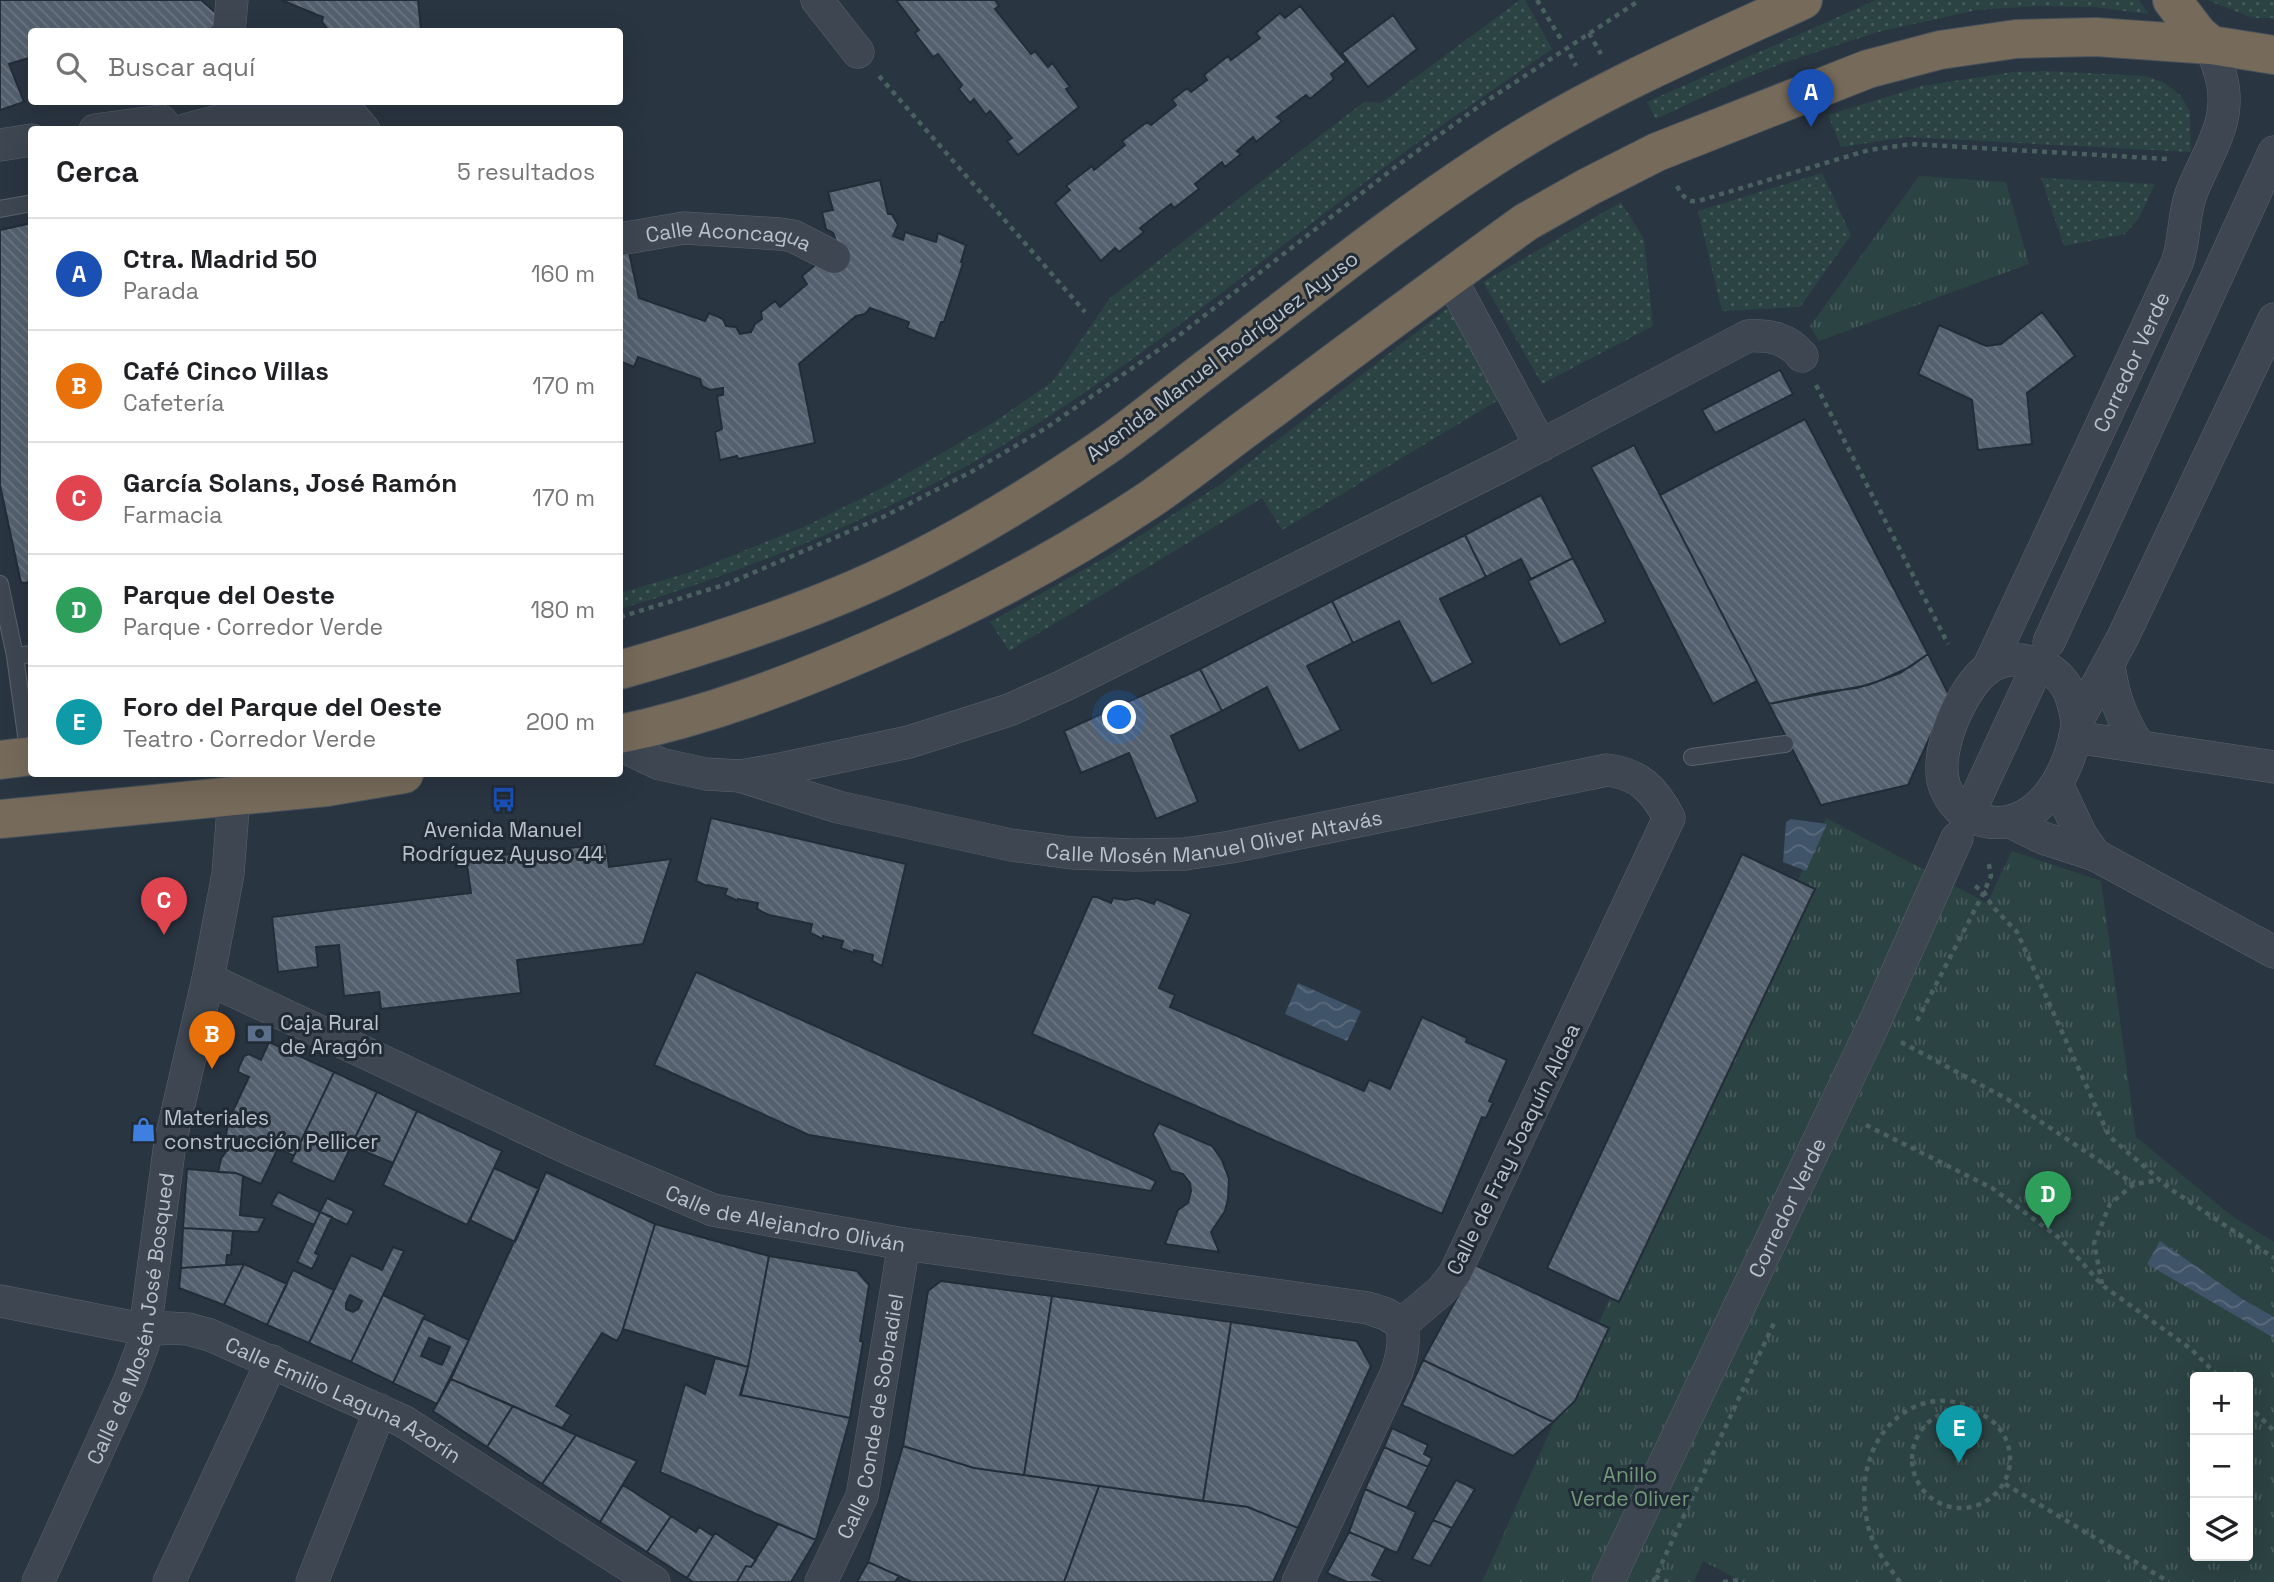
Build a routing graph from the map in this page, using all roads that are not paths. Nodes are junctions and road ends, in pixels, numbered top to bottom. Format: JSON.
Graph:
{"nodes":[{"id":1,"x":232,"y":0,"type":"edge"},
{"id":2,"x":817,"y":0,"type":"edge"},
{"id":3,"x":1803,"y":0,"type":"edge"},
{"id":4,"x":2172,"y":0,"type":"edge"},
{"id":5,"x":229,"y":28,"type":"edge"},
{"id":6,"x":2211,"y":45,"type":"junction"},
{"id":7,"x":858,"y":52,"type":"road end"},
{"id":8,"x":2274,"y":55,"type":"edge"},
{"id":9,"x":172,"y":120,"type":"edge"},
{"id":10,"x":126,"y":126,"type":"edge"},
{"id":11,"x":360,"y":126,"type":"edge"},
{"id":12,"x":28,"y":141,"type":"edge"},
{"id":13,"x":0,"y":145,"type":"edge"},
{"id":14,"x":2274,"y":152,"type":"edge"},
{"id":15,"x":28,"y":204,"type":"edge"},
{"id":16,"x":0,"y":209,"type":"edge"},
{"id":17,"x":623,"y":238,"type":"edge"},
{"id":18,"x":834,"y":257,"type":"dead end"},
{"id":19,"x":1450,"y":277,"type":"junction"},
{"id":20,"x":2274,"y":319,"type":"edge"},
{"id":21,"x":1802,"y":356,"type":"road end"},
{"id":22,"x":1541,"y":446,"type":"junction"},
{"id":23,"x":0,"y":584,"type":"edge"},
{"id":24,"x":2049,"y":642,"type":"dead end"},
{"id":25,"x":28,"y":654,"type":"edge"},
{"id":26,"x":15,"y":656,"type":"junction"},
{"id":27,"x":2109,"y":665,"type":"junction"},
{"id":28,"x":1988,"y":668,"type":"junction"},
{"id":29,"x":623,"y":669,"type":"edge"},
{"id":30,"x":2030,"y":682,"type":"dead end"},
{"id":31,"x":2076,"y":729,"type":"junction"},
{"id":32,"x":623,"y":733,"type":"edge"},
{"id":33,"x":1785,"y":744,"type":"dead end"},
{"id":34,"x":623,"y":746,"type":"edge"},
{"id":35,"x":2139,"y":747,"type":"junction"},
{"id":36,"x":1692,"y":757,"type":"dead end"},
{"id":37,"x":20,"y":758,"type":"edge"},
{"id":38,"x":2274,"y":767,"type":"edge"},
{"id":39,"x":740,"y":776,"type":"junction"},
{"id":40,"x":388,"y":777,"type":"edge"},
{"id":41,"x":227,"y":785,"type":"edge"},
{"id":42,"x":2057,"y":785,"type":"junction"},
{"id":43,"x":1976,"y":798,"type":"dead end"},
{"id":44,"x":1669,"y":818,"type":"joint"},
{"id":45,"x":0,"y":819,"type":"edge"},
{"id":46,"x":2010,"y":822,"type":"junction"},
{"id":47,"x":1957,"y":838,"type":"dead end"},
{"id":48,"x":2095,"y":855,"type":"junction"},
{"id":49,"x":2274,"y":952,"type":"edge"},
{"id":50,"x":208,"y":979,"type":"junction"},
{"id":51,"x":904,"y":1244,"type":"junction"},
{"id":52,"x":0,"y":1301,"type":"edge"},
{"id":53,"x":1402,"y":1324,"type":"junction"},
{"id":54,"x":146,"y":1330,"type":"junction"},
{"id":55,"x":272,"y":1362,"type":"junction"},
{"id":56,"x":380,"y":1410,"type":"junction"},
{"id":57,"x":1610,"y":1578,"type":"edge"},
{"id":58,"x":38,"y":1582,"type":"edge"},
{"id":59,"x":169,"y":1582,"type":"edge"},
{"id":60,"x":312,"y":1582,"type":"edge"},
{"id":61,"x":654,"y":1582,"type":"edge"},
{"id":62,"x":821,"y":1582,"type":"edge"},
{"id":63,"x":1298,"y":1582,"type":"edge"}],
"edges":[{"from":1,"to":5,"type":"street"},
{"from":2,"to":7,"type":"street"},
{"from":3,"to":29,"type":"highway","name":"Avenida Manuel Rodríguez Ayuso"},
{"from":4,"to":6,"type":"highway"},
{"from":6,"to":8,"type":"highway"},
{"from":6,"to":19,"type":"highway"},
{"from":6,"to":28,"type":"street","name":"Corredor Verde"},
{"from":9,"to":10,"type":"street"},
{"from":9,"to":11,"type":"street"},
{"from":12,"to":13,"type":"street"},
{"from":14,"to":24,"type":"street","name":"Corredor Verde"},
{"from":15,"to":16,"type":"lane"},
{"from":17,"to":18,"type":"street","name":"Calle Aconcagua"},
{"from":19,"to":22,"type":"street"},
{"from":19,"to":32,"type":"highway"},
{"from":20,"to":27,"type":"street"},
{"from":21,"to":22,"type":"street"},
{"from":22,"to":39,"type":"street"},
{"from":23,"to":26,"type":"lane"},
{"from":25,"to":26,"type":"lane"},
{"from":26,"to":37,"type":"lane"},
{"from":27,"to":31,"type":"street"},
{"from":27,"to":35,"type":"street"},
{"from":28,"to":31,"type":"street"},
{"from":28,"to":46,"type":"street","name":"Corredor Verde"},
{"from":30,"to":43,"type":"street"},
{"from":31,"to":35,"type":"street"},
{"from":31,"to":42,"type":"street"},
{"from":33,"to":36,"type":"lane"},
{"from":34,"to":39,"type":"street"},
{"from":35,"to":38,"type":"street"},
{"from":39,"to":44,"type":"street","name":"Calle Mosén Manuel Oliver Altavás"},
{"from":40,"to":41,"type":"highway"},
{"from":41,"to":45,"type":"highway"},
{"from":41,"to":50,"type":"street","name":"Calle de Mosén José Bosqued"},
{"from":42,"to":46,"type":"street"},
{"from":42,"to":48,"type":"street"},
{"from":44,"to":53,"type":"street","name":"Calle de Fray Joaquín Aldea"},
{"from":46,"to":48,"type":"street"},
{"from":47,"to":57,"type":"street","name":"Corredor Verde"},
{"from":48,"to":49,"type":"street"},
{"from":50,"to":51,"type":"street","name":"Calle de Alejandro Oliván"},
{"from":50,"to":54,"type":"street","name":"Calle de Mosén José Bosqued"},
{"from":51,"to":53,"type":"street","name":"Calle de Alejandro Oliván"},
{"from":51,"to":62,"type":"street","name":"Calle Conde de Sobradiel"},
{"from":52,"to":54,"type":"street","name":"Calle Emilio Laguna Azorín"},
{"from":53,"to":63,"type":"street"},
{"from":54,"to":55,"type":"street","name":"Calle Emilio Laguna Azorín"},
{"from":54,"to":58,"type":"street","name":"Calle de Mosén José Bosqued"},
{"from":55,"to":56,"type":"street","name":"Calle Emilio Laguna Azorín"},
{"from":55,"to":59,"type":"street"},
{"from":56,"to":60,"type":"street"},
{"from":56,"to":61,"type":"street","name":"Calle Emilio Laguna Azorín"}]}
